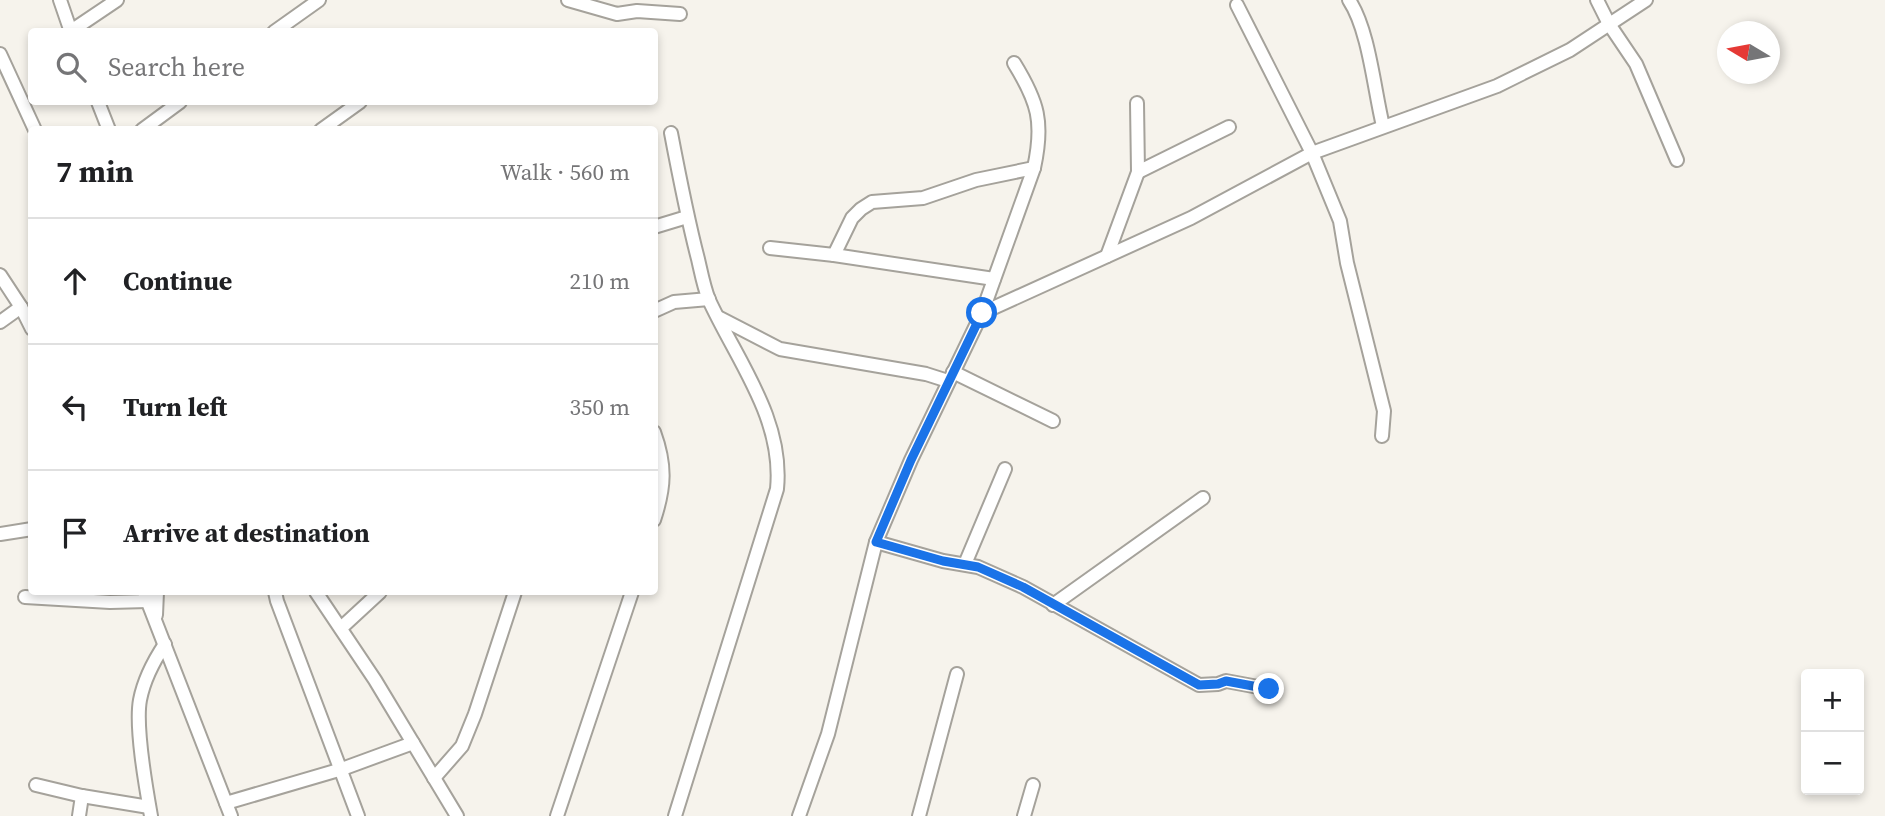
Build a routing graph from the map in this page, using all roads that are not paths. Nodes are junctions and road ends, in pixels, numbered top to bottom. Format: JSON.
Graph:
{"nodes":[{"id":1,"x":60,"y":0,"type":"edge"},
{"id":2,"x":117,"y":0,"type":"edge"},
{"id":3,"x":319,"y":0,"type":"edge"},
{"id":4,"x":568,"y":0,"type":"edge"},
{"id":5,"x":1349,"y":0,"type":"edge"},
{"id":6,"x":1597,"y":0,"type":"edge"},
{"id":7,"x":1646,"y":0,"type":"edge"},
{"id":8,"x":1237,"y":5,"type":"dead end"},
{"id":9,"x":680,"y":14,"type":"dead end"},
{"id":10,"x":1609,"y":24,"type":"junction"},
{"id":11,"x":70,"y":28,"type":"edge"},
{"id":12,"x":75,"y":28,"type":"edge"},
{"id":13,"x":280,"y":28,"type":"edge"},
{"id":14,"x":0,"y":54,"type":"edge"},
{"id":15,"x":1014,"y":63,"type":"dead end"},
{"id":16,"x":1138,"y":103,"type":"dead end"},
{"id":17,"x":99,"y":105,"type":"edge"},
{"id":18,"x":176,"y":105,"type":"edge"},
{"id":19,"x":356,"y":105,"type":"edge"},
{"id":20,"x":34,"y":126,"type":"edge"},
{"id":21,"x":107,"y":126,"type":"edge"},
{"id":22,"x":147,"y":126,"type":"edge"},
{"id":23,"x":327,"y":126,"type":"edge"},
{"id":24,"x":1382,"y":126,"type":"junction"},
{"id":25,"x":1229,"y":127,"type":"dead end"},
{"id":26,"x":671,"y":133,"type":"dead end"},
{"id":27,"x":1312,"y":153,"type":"junction"},
{"id":28,"x":1677,"y":160,"type":"dead end"},
{"id":29,"x":1034,"y":168,"type":"junction"},
{"id":30,"x":1138,"y":172,"type":"junction"},
{"id":31,"x":687,"y":217,"type":"junction"},
{"id":32,"x":658,"y":226,"type":"edge"},
{"id":33,"x":770,"y":248,"type":"dead end"},
{"id":34,"x":834,"y":255,"type":"junction"},
{"id":35,"x":1107,"y":256,"type":"junction"},
{"id":36,"x":0,"y":275,"type":"edge"},
{"id":37,"x":994,"y":279,"type":"junction"},
{"id":38,"x":709,"y":299,"type":"junction"},
{"id":39,"x":21,"y":306,"type":"junction"},
{"id":40,"x":658,"y":308,"type":"edge"},
{"id":41,"x":982,"y":313,"type":"junction"},
{"id":42,"x":719,"y":318,"type":"junction"},
{"id":43,"x":28,"y":321,"type":"edge"},
{"id":44,"x":0,"y":322,"type":"edge"},
{"id":45,"x":950,"y":376,"type":"junction"},
{"id":46,"x":1053,"y":421,"type":"dead end"},
{"id":47,"x":1382,"y":436,"type":"dead end"},
{"id":48,"x":658,"y":447,"type":"edge"},
{"id":49,"x":1005,"y":470,"type":"dead end"},
{"id":50,"x":1203,"y":498,"type":"dead end"},
{"id":51,"x":658,"y":508,"type":"edge"},
{"id":52,"x":28,"y":530,"type":"edge"},
{"id":53,"x":0,"y":534,"type":"edge"},
{"id":54,"x":876,"y":542,"type":"junction"},
{"id":55,"x":965,"y":564,"type":"junction"},
{"id":56,"x":150,"y":595,"type":"edge"},
{"id":57,"x":276,"y":595,"type":"edge"},
{"id":58,"x":318,"y":595,"type":"edge"},
{"id":59,"x":377,"y":595,"type":"edge"},
{"id":60,"x":514,"y":595,"type":"edge"},
{"id":61,"x":631,"y":595,"type":"edge"},
{"id":62,"x":24,"y":597,"type":"dead end"},
{"id":63,"x":1053,"y":605,"type":"junction"},
{"id":64,"x":341,"y":628,"type":"junction"},
{"id":65,"x":165,"y":644,"type":"junction"},
{"id":66,"x":957,"y":674,"type":"dead end"},
{"id":67,"x":1269,"y":689,"type":"dead end"},
{"id":68,"x":413,"y":743,"type":"junction"},
{"id":69,"x":342,"y":769,"type":"junction"},
{"id":70,"x":434,"y":778,"type":"junction"},
{"id":71,"x":36,"y":785,"type":"dead end"},
{"id":72,"x":1033,"y":785,"type":"dead end"},
{"id":73,"x":82,"y":796,"type":"junction"},
{"id":74,"x":226,"y":803,"type":"junction"},
{"id":75,"x":150,"y":811,"type":"edge"},
{"id":76,"x":79,"y":816,"type":"edge"},
{"id":77,"x":232,"y":816,"type":"edge"},
{"id":78,"x":358,"y":816,"type":"edge"},
{"id":79,"x":457,"y":816,"type":"edge"},
{"id":80,"x":558,"y":816,"type":"edge"},
{"id":81,"x":675,"y":816,"type":"edge"},
{"id":82,"x":799,"y":816,"type":"edge"},
{"id":83,"x":919,"y":816,"type":"edge"},
{"id":84,"x":1024,"y":816,"type":"edge"}],
"edges":[{"from":1,"to":11,"type":"street"},
{"from":2,"to":12,"type":"street"},
{"from":3,"to":13,"type":"street"},
{"from":4,"to":9,"type":"street"},
{"from":5,"to":24,"type":"street"},
{"from":6,"to":10,"type":"street"},
{"from":7,"to":10,"type":"street"},
{"from":8,"to":27,"type":"street"},
{"from":10,"to":24,"type":"street"},
{"from":10,"to":28,"type":"street"},
{"from":14,"to":20,"type":"street"},
{"from":15,"to":29,"type":"street"},
{"from":16,"to":30,"type":"street"},
{"from":17,"to":21,"type":"street"},
{"from":18,"to":22,"type":"street"},
{"from":19,"to":23,"type":"street"},
{"from":24,"to":27,"type":"street"},
{"from":25,"to":30,"type":"street"},
{"from":26,"to":31,"type":"street"},
{"from":27,"to":35,"type":"street"},
{"from":27,"to":47,"type":"street"},
{"from":29,"to":34,"type":"street"},
{"from":29,"to":37,"type":"street"},
{"from":30,"to":35,"type":"street"},
{"from":31,"to":32,"type":"street"},
{"from":31,"to":38,"type":"street"},
{"from":33,"to":34,"type":"street"},
{"from":34,"to":37,"type":"street"},
{"from":35,"to":41,"type":"street"},
{"from":36,"to":39,"type":"street"},
{"from":37,"to":41,"type":"street"},
{"from":38,"to":40,"type":"street"},
{"from":38,"to":42,"type":"street"},
{"from":39,"to":43,"type":"street"},
{"from":39,"to":44,"type":"street"},
{"from":41,"to":45,"type":"street"},
{"from":42,"to":45,"type":"street"},
{"from":42,"to":81,"type":"street"},
{"from":45,"to":46,"type":"street"},
{"from":45,"to":54,"type":"street"},
{"from":48,"to":51,"type":"street"},
{"from":49,"to":55,"type":"street"},
{"from":50,"to":63,"type":"street"},
{"from":52,"to":53,"type":"street"},
{"from":54,"to":55,"type":"street"},
{"from":54,"to":82,"type":"street"},
{"from":55,"to":63,"type":"street"},
{"from":56,"to":62,"type":"street"},
{"from":56,"to":65,"type":"street"},
{"from":57,"to":69,"type":"street"},
{"from":58,"to":64,"type":"street"},
{"from":59,"to":64,"type":"street"},
{"from":60,"to":70,"type":"street"},
{"from":61,"to":80,"type":"street"},
{"from":63,"to":67,"type":"street"},
{"from":64,"to":68,"type":"street"},
{"from":65,"to":74,"type":"street"},
{"from":65,"to":75,"type":"street"},
{"from":66,"to":83,"type":"street"},
{"from":68,"to":69,"type":"street"},
{"from":68,"to":70,"type":"street"},
{"from":69,"to":74,"type":"street"},
{"from":69,"to":78,"type":"street"},
{"from":70,"to":79,"type":"street"},
{"from":71,"to":73,"type":"street"},
{"from":72,"to":84,"type":"street"},
{"from":73,"to":75,"type":"street"},
{"from":73,"to":76,"type":"street"},
{"from":74,"to":77,"type":"street"}]}
